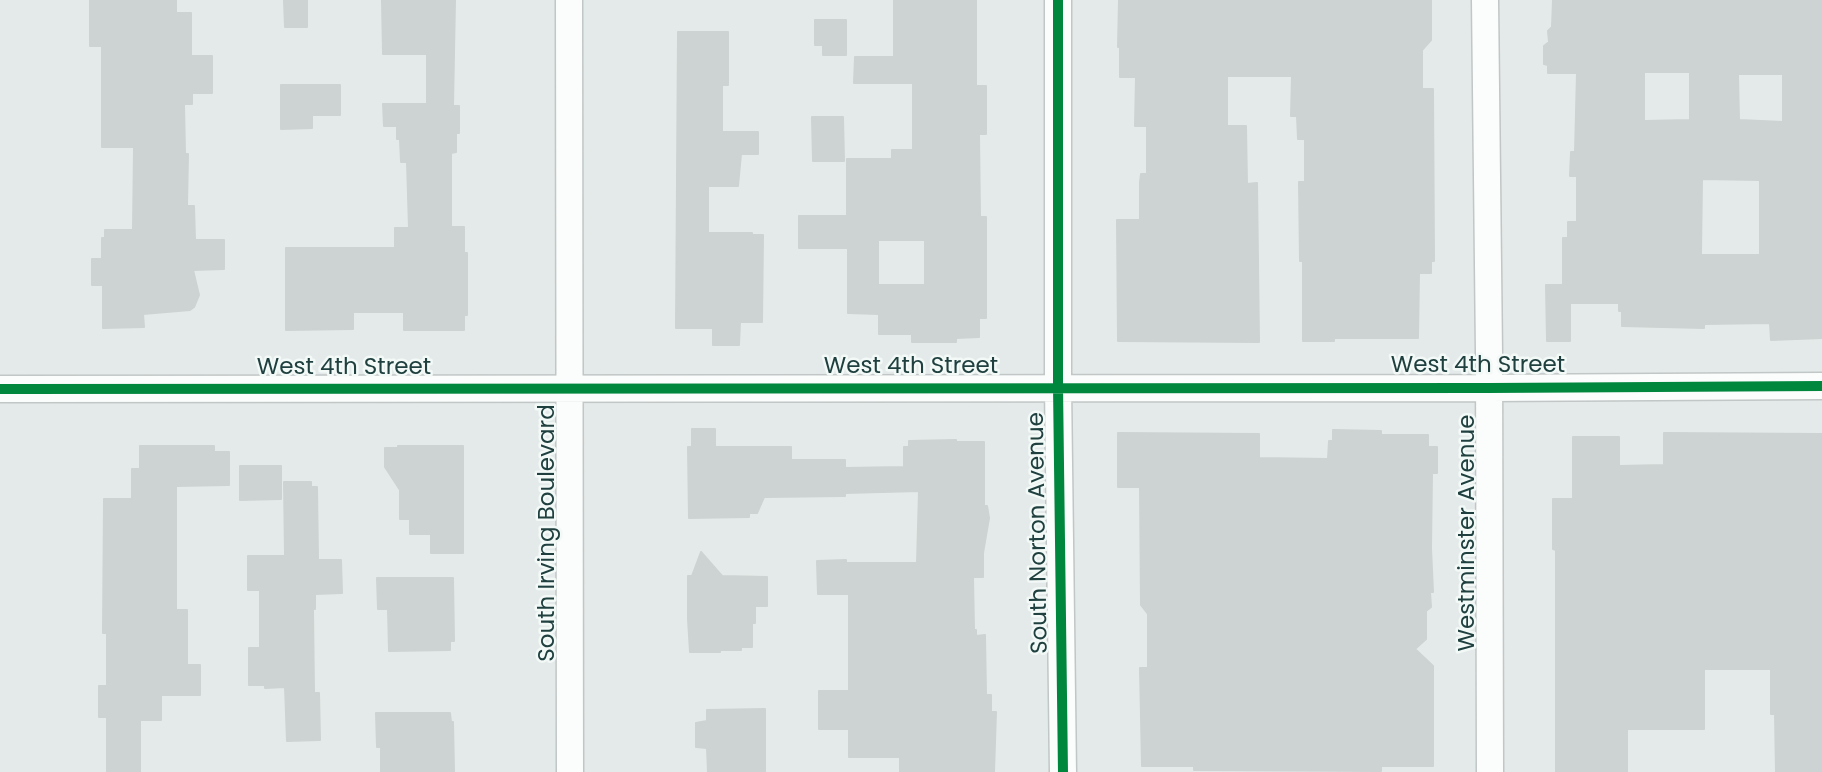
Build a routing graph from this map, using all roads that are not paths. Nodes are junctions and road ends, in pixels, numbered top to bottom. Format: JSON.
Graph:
{"nodes":[{"id":1,"x":569,"y":0,"type":"edge"},
{"id":2,"x":1058,"y":0,"type":"edge"},
{"id":3,"x":1485,"y":0,"type":"edge"},
{"id":4,"x":1822,"y":386,"type":"edge"},
{"id":5,"x":1058,"y":387,"type":"junction"},
{"id":6,"x":1489,"y":388,"type":"junction"},
{"id":7,"x":0,"y":389,"type":"edge"},
{"id":8,"x":569,"y":390,"type":"junction"},
{"id":9,"x":570,"y":772,"type":"edge"},
{"id":10,"x":1063,"y":772,"type":"edge"},
{"id":11,"x":1490,"y":772,"type":"edge"}],
"edges":[{"from":1,"to":8,"type":"street","name":"South Irving Boulevard"},
{"from":2,"to":5,"type":"street","name":"South Norton Avenue"},
{"from":3,"to":6,"type":"street","name":"Westminster Avenue"},
{"from":4,"to":6,"type":"street","name":"West 4th Street"},
{"from":5,"to":6,"type":"street","name":"West 4th Street"},
{"from":5,"to":8,"type":"street","name":"West 4th Street"},
{"from":5,"to":10,"type":"street","name":"South Norton Avenue"},
{"from":6,"to":11,"type":"street","name":"Westminster Avenue"},
{"from":7,"to":8,"type":"street","name":"West 4th Street"},
{"from":8,"to":9,"type":"street","name":"South Irving Boulevard"}]}
